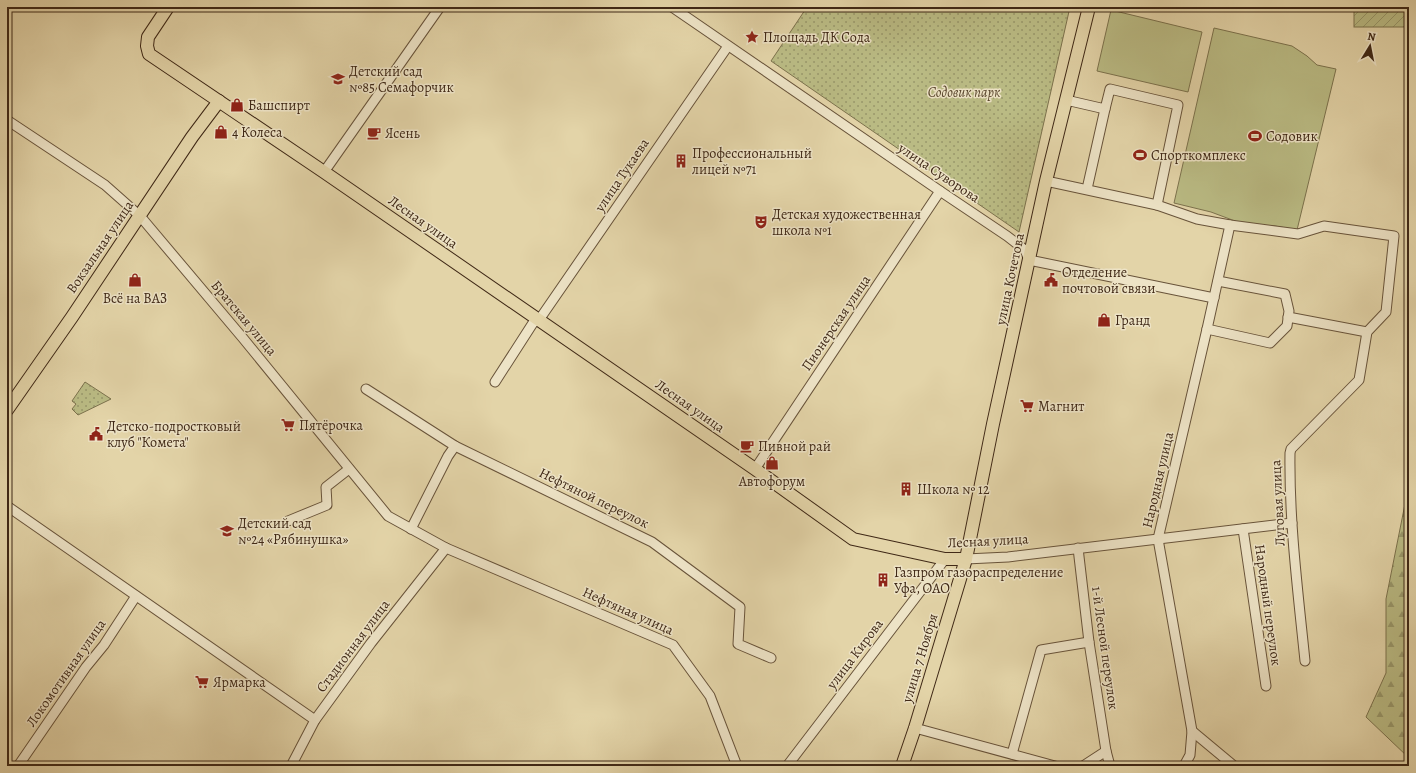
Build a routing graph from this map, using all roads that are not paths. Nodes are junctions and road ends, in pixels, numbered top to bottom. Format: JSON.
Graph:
{"nodes":[{"id":1,"x":168,"y":7,"type":"edge"},
{"id":2,"x":440,"y":7,"type":"edge"},
{"id":3,"x":672,"y":7,"type":"edge"},
{"id":4,"x":1089,"y":7,"type":"edge"},
{"id":5,"x":728,"y":46,"type":"junction"},
{"id":6,"x":1066,"y":100,"type":"junction"},
{"id":7,"x":219,"y":101,"type":"junction"},
{"id":8,"x":1105,"y":109,"type":"junction"},
{"id":9,"x":7,"y":120,"type":"edge"},
{"id":10,"x":324,"y":172,"type":"junction"},
{"id":11,"x":1046,"y":181,"type":"junction"},
{"id":12,"x":1087,"y":189,"type":"junction"},
{"id":13,"x":940,"y":191,"type":"junction"},
{"id":14,"x":1157,"y":205,"type":"junction"},
{"id":15,"x":140,"y":216,"type":"junction"},
{"id":16,"x":1230,"y":225,"type":"junction"},
{"id":17,"x":1029,"y":251,"type":"junction"},
{"id":18,"x":1218,"y":281,"type":"junction"},
{"id":19,"x":1214,"y":298,"type":"junction"},
{"id":20,"x":1288,"y":316,"type":"junction"},
{"id":21,"x":539,"y":320,"type":"junction"},
{"id":22,"x":1207,"y":329,"type":"junction"},
{"id":23,"x":1367,"y":332,"type":"junction"},
{"id":24,"x":495,"y":382,"type":"dead end"},
{"id":25,"x":366,"y":389,"type":"dead end"},
{"id":26,"x":7,"y":410,"type":"edge"},
{"id":27,"x":455,"y":446,"type":"junction"},
{"id":28,"x":349,"y":469,"type":"junction"},
{"id":29,"x":755,"y":469,"type":"junction"},
{"id":30,"x":7,"y":506,"type":"edge"},
{"id":31,"x":288,"y":521,"type":"dead end"},
{"id":32,"x":1292,"y":523,"type":"junction"},
{"id":33,"x":1243,"y":528,"type":"junction"},
{"id":34,"x":411,"y":529,"type":"junction"},
{"id":35,"x":1158,"y":539,"type":"junction"},
{"id":36,"x":446,"y":548,"type":"junction"},
{"id":37,"x":1078,"y":548,"type":"junction"},
{"id":38,"x":966,"y":559,"type":"junction"},
{"id":39,"x":945,"y":560,"type":"junction"},
{"id":40,"x":136,"y":596,"type":"junction"},
{"id":41,"x":1089,"y":642,"type":"junction"},
{"id":42,"x":770,"y":658,"type":"dead end"},
{"id":43,"x":1305,"y":661,"type":"dead end"},
{"id":44,"x":1266,"y":686,"type":"dead end"},
{"id":45,"x":315,"y":720,"type":"junction"},
{"id":46,"x":915,"y":728,"type":"junction"},
{"id":47,"x":1192,"y":731,"type":"junction"},
{"id":48,"x":1106,"y":751,"type":"junction"},
{"id":49,"x":1012,"y":754,"type":"junction"},
{"id":50,"x":18,"y":766,"type":"edge"},
{"id":51,"x":291,"y":766,"type":"edge"},
{"id":52,"x":737,"y":766,"type":"edge"},
{"id":53,"x":787,"y":766,"type":"edge"},
{"id":54,"x":902,"y":766,"type":"edge"},
{"id":55,"x":1055,"y":766,"type":"edge"},
{"id":56,"x":1083,"y":766,"type":"edge"},
{"id":57,"x":1110,"y":766,"type":"edge"},
{"id":58,"x":1184,"y":766,"type":"edge"},
{"id":59,"x":1234,"y":766,"type":"edge"}],
"edges":[{"from":1,"to":7,"type":"main road","name":"Лесная улица"},
{"from":2,"to":10,"type":"street"},
{"from":3,"to":5,"type":"street","name":"улица Суворова"},
{"from":4,"to":6,"type":"main road","name":"улица Кочетова"},
{"from":5,"to":13,"type":"street","name":"улица Суворова"},
{"from":5,"to":21,"type":"street","name":"улица Тукаева"},
{"from":6,"to":8,"type":"street"},
{"from":6,"to":11,"type":"main road","name":"улица Кочетова"},
{"from":7,"to":10,"type":"main road","name":"Лесная улица"},
{"from":7,"to":15,"type":"main road","name":"Вокзальная улица"},
{"from":8,"to":12,"type":"street"},
{"from":8,"to":14,"type":"street"},
{"from":9,"to":15,"type":"street","name":"Братская улица"},
{"from":10,"to":21,"type":"main road","name":"Лесная улица"},
{"from":11,"to":12,"type":"street"},
{"from":11,"to":17,"type":"main road","name":"улица Кочетова"},
{"from":12,"to":14,"type":"street"},
{"from":13,"to":17,"type":"street","name":"улица Суворова"},
{"from":13,"to":29,"type":"street","name":"Пионерская улица"},
{"from":14,"to":16,"type":"street"},
{"from":15,"to":26,"type":"main road","name":"Вокзальная улица"},
{"from":15,"to":28,"type":"street","name":"Братская улица"},
{"from":16,"to":18,"type":"street","name":"Народная улица"},
{"from":16,"to":23,"type":"street"},
{"from":17,"to":19,"type":"street","name":"улица Суворова"},
{"from":17,"to":38,"type":"main road","name":"улица Кочетова"},
{"from":18,"to":19,"type":"street","name":"Народная улица"},
{"from":18,"to":20,"type":"street"},
{"from":19,"to":22,"type":"street","name":"Народная улица"},
{"from":20,"to":22,"type":"street"},
{"from":20,"to":23,"type":"street"},
{"from":21,"to":24,"type":"street","name":"улица Тукаева"},
{"from":21,"to":29,"type":"main road","name":"Лесная улица"},
{"from":22,"to":35,"type":"street","name":"Народная улица"},
{"from":23,"to":32,"type":"street","name":"Луговая улица"},
{"from":25,"to":27,"type":"street","name":"Нефтяной переулок"},
{"from":27,"to":34,"type":"street"},
{"from":27,"to":42,"type":"street","name":"Нефтяной переулок"},
{"from":28,"to":31,"type":"street"},
{"from":28,"to":34,"type":"street","name":"Братская улица"},
{"from":29,"to":39,"type":"main road","name":"Лесная улица"},
{"from":30,"to":40,"type":"street"},
{"from":32,"to":33,"type":"street","name":"Лесная улица"},
{"from":32,"to":43,"type":"street","name":"Луговая улица"},
{"from":33,"to":35,"type":"street","name":"Лесная улица"},
{"from":33,"to":44,"type":"street","name":"Народный переулок"},
{"from":34,"to":36,"type":"street","name":"Братская улица"},
{"from":35,"to":37,"type":"street","name":"Лесная улица"},
{"from":35,"to":47,"type":"street","name":"Народная улица"},
{"from":36,"to":45,"type":"street","name":"Стадионная улица"},
{"from":36,"to":52,"type":"street","name":"Нефтяная улица"},
{"from":37,"to":38,"type":"street","name":"Лесная улица"},
{"from":37,"to":41,"type":"street","name":"1-й Лесной переулок"},
{"from":38,"to":39,"type":"main road","name":"Лесная улица"},
{"from":38,"to":46,"type":"main road","name":"улица 7 Ноября"},
{"from":39,"to":53,"type":"street","name":"улица Кирова"},
{"from":40,"to":45,"type":"street"},
{"from":40,"to":50,"type":"street","name":"Локомотивная улица"},
{"from":41,"to":48,"type":"street","name":"1-й Лесной переулок"},
{"from":41,"to":49,"type":"street"},
{"from":45,"to":51,"type":"street","name":"Стадионная улица"},
{"from":46,"to":49,"type":"street"},
{"from":46,"to":54,"type":"main road","name":"улица 7 Ноября"},
{"from":47,"to":58,"type":"street","name":"Народная улица"},
{"from":47,"to":59,"type":"street"},
{"from":48,"to":56,"type":"street"},
{"from":48,"to":57,"type":"street","name":"1-й Лесной переулок"},
{"from":49,"to":55,"type":"street"}]}
